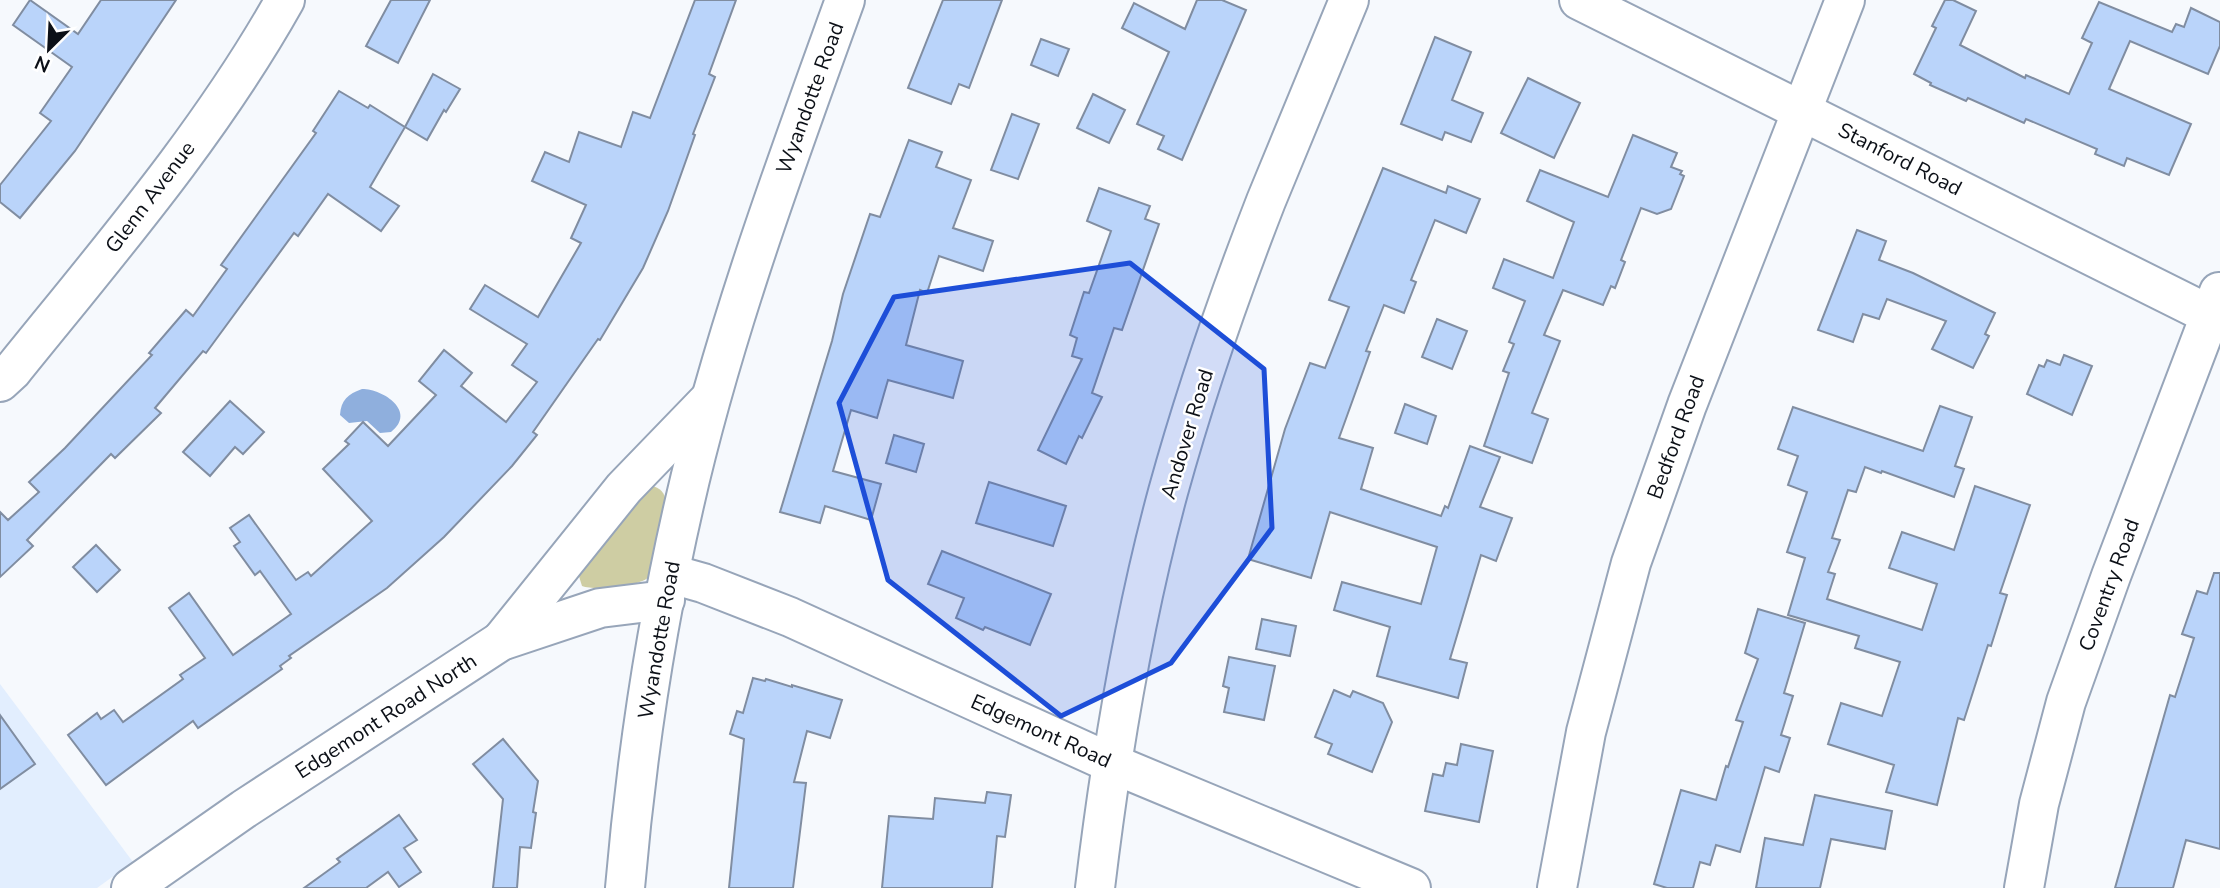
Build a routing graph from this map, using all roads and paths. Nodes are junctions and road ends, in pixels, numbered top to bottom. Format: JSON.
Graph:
{"nodes":[{"id":1,"x":285,"y":0,"type":"edge"},
{"id":2,"x":845,"y":0,"type":"edge"},
{"id":3,"x":1349,"y":0,"type":"edge"},
{"id":4,"x":1579,"y":0,"type":"edge"},
{"id":5,"x":1844,"y":0,"type":"edge"},
{"id":6,"x":1801,"y":109,"type":"junction"},
{"id":7,"x":2217,"y":308,"type":"edge"},
{"id":8,"x":0,"y":382,"type":"edge"},
{"id":9,"x":713,"y":396,"type":"junction"},
{"id":10,"x":668,"y":587,"type":"junction"},
{"id":11,"x":501,"y":640,"type":"junction"},
{"id":12,"x":1112,"y":764,"type":"junction"},
{"id":13,"x":131,"y":888,"type":"edge"},
{"id":14,"x":625,"y":888,"type":"edge"},
{"id":15,"x":1095,"y":888,"type":"edge"},
{"id":16,"x":1411,"y":888,"type":"edge"},
{"id":17,"x":1557,"y":888,"type":"edge"},
{"id":18,"x":2024,"y":888,"type":"edge"}],
"edges":[{"from":1,"to":8,"type":"street","name":"Glenn Avenue"},
{"from":2,"to":9,"type":"street","name":"Wyandotte Road"},
{"from":3,"to":12,"type":"street","name":"Andover Road"},
{"from":4,"to":6,"type":"street","name":"Stanford Road"},
{"from":5,"to":6,"type":"street","name":"Bedford Road"},
{"from":6,"to":7,"type":"street","name":"Stanford Road"},
{"from":6,"to":17,"type":"street","name":"Bedford Road"},
{"from":7,"to":18,"type":"street","name":"Coventry Road"},
{"from":9,"to":10,"type":"street","name":"Wyandotte Road"},
{"from":9,"to":11,"type":"street","name":"Wyandotte Road"},
{"from":10,"to":11,"type":"street","name":"Edgemont Road North"},
{"from":10,"to":12,"type":"street","name":"Edgemont Road"},
{"from":10,"to":14,"type":"street","name":"Wyandotte Road"},
{"from":11,"to":13,"type":"street","name":"Edgemont Road North"},
{"from":12,"to":15,"type":"street","name":"Andover Road"},
{"from":12,"to":16,"type":"street","name":"Edgemont Road"}]}
